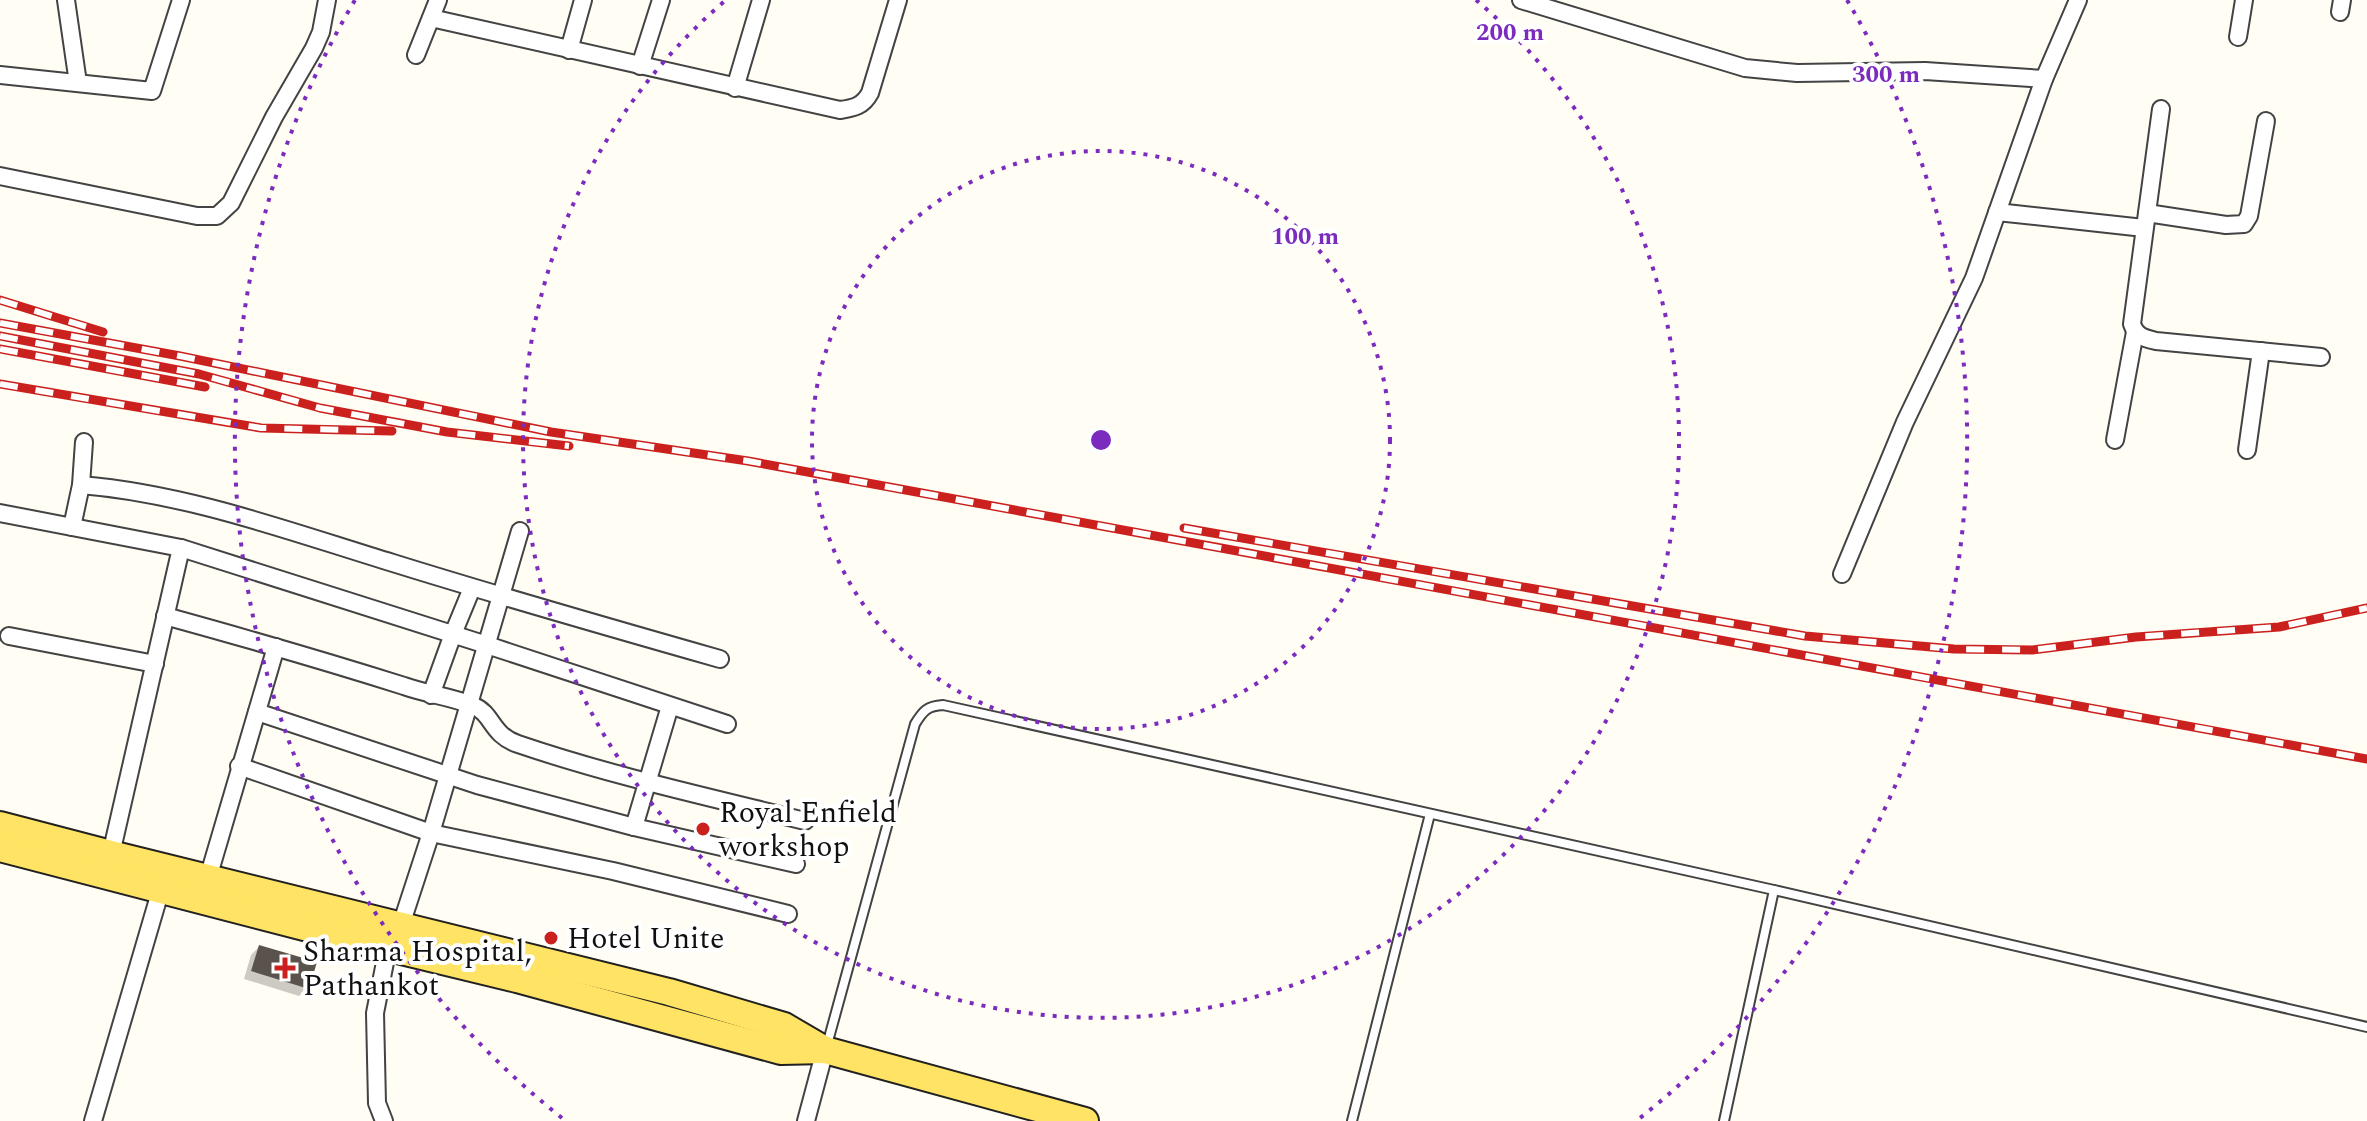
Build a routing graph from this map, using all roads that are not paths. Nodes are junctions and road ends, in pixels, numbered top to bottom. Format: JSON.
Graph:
{"nodes":[{"id":1,"x":66,"y":0,"type":"edge"},
{"id":2,"x":181,"y":0,"type":"edge"},
{"id":3,"x":327,"y":0,"type":"edge"},
{"id":4,"x":438,"y":0,"type":"edge"},
{"id":5,"x":583,"y":0,"type":"edge"},
{"id":6,"x":661,"y":0,"type":"edge"},
{"id":7,"x":761,"y":0,"type":"edge"},
{"id":8,"x":898,"y":0,"type":"edge"},
{"id":9,"x":1521,"y":0,"type":"edge"},
{"id":10,"x":2078,"y":0,"type":"edge"},
{"id":11,"x":2244,"y":0,"type":"edge"},
{"id":12,"x":431,"y":18,"type":"junction"},
{"id":13,"x":2238,"y":37,"type":"dead end"},
{"id":14,"x":569,"y":50,"type":"junction"},
{"id":15,"x":416,"y":55,"type":"dead end"},
{"id":16,"x":640,"y":66,"type":"junction"},
{"id":17,"x":0,"y":75,"type":"edge"},
{"id":18,"x":2044,"y":79,"type":"junction"},
{"id":19,"x":78,"y":83,"type":"junction"},
{"id":20,"x":735,"y":88,"type":"junction"},
{"id":21,"x":2161,"y":109,"type":"dead end"},
{"id":22,"x":2266,"y":121,"type":"dead end"},
{"id":23,"x":0,"y":176,"type":"edge"},
{"id":24,"x":1997,"y":212,"type":"junction"},
{"id":25,"x":2146,"y":221,"type":"junction"},
{"id":26,"x":2135,"y":332,"type":"junction"},
{"id":27,"x":2261,"y":351,"type":"junction"},
{"id":28,"x":2321,"y":357,"type":"dead end"},
{"id":29,"x":2115,"y":440,"type":"dead end"},
{"id":30,"x":84,"y":442,"type":"dead end"},
{"id":31,"x":2247,"y":450,"type":"dead end"},
{"id":32,"x":81,"y":485,"type":"junction"},
{"id":33,"x":0,"y":513,"type":"edge"},
{"id":34,"x":72,"y":527,"type":"junction"},
{"id":35,"x":520,"y":531,"type":"dead end"},
{"id":36,"x":181,"y":548,"type":"junction"},
{"id":37,"x":1842,"y":574,"type":"dead end"},
{"id":38,"x":472,"y":588,"type":"junction"},
{"id":39,"x":501,"y":596,"type":"junction"},
{"id":40,"x":165,"y":616,"type":"junction"},
{"id":41,"x":453,"y":634,"type":"junction"},
{"id":42,"x":9,"y":636,"type":"dead end"},
{"id":43,"x":486,"y":645,"type":"junction"},
{"id":44,"x":276,"y":647,"type":"junction"},
{"id":45,"x":720,"y":659,"type":"dead end"},
{"id":46,"x":155,"y":664,"type":"junction"},
{"id":47,"x":431,"y":695,"type":"junction"},
{"id":48,"x":470,"y":705,"type":"junction"},
{"id":49,"x":670,"y":706,"type":"junction"},
{"id":50,"x":257,"y":712,"type":"junction"},
{"id":51,"x":727,"y":724,"type":"dead end"},
{"id":52,"x":239,"y":766,"type":"junction"},
{"id":53,"x":448,"y":775,"type":"junction"},
{"id":54,"x":648,"y":782,"type":"junction"},
{"id":55,"x":1430,"y":814,"type":"junction"},
{"id":56,"x":805,"y":821,"type":"dead end"},
{"id":57,"x":0,"y":825,"type":"edge"},
{"id":58,"x":634,"y":827,"type":"junction"},
{"id":59,"x":431,"y":833,"type":"junction"},
{"id":60,"x":0,"y":848,"type":"edge"},
{"id":61,"x":111,"y":854,"type":"junction"},
{"id":62,"x":796,"y":864,"type":"dead end"},
{"id":63,"x":208,"y":878,"type":"junction"},
{"id":64,"x":161,"y":889,"type":"junction"},
{"id":65,"x":1774,"y":890,"type":"junction"},
{"id":66,"x":788,"y":914,"type":"dead end"},
{"id":67,"x":395,"y":936,"type":"junction"},
{"id":68,"x":2367,"y":1027,"type":"edge"},
{"id":69,"x":825,"y":1050,"type":"junction"},
{"id":70,"x":377,"y":1103,"type":"junction"},
{"id":71,"x":93,"y":1121,"type":"edge"},
{"id":72,"x":372,"y":1121,"type":"edge"},
{"id":73,"x":384,"y":1121,"type":"edge"},
{"id":74,"x":806,"y":1121,"type":"edge"},
{"id":75,"x":1085,"y":1121,"type":"edge"},
{"id":76,"x":1352,"y":1121,"type":"edge"},
{"id":77,"x":1724,"y":1121,"type":"edge"}],
"edges":[{"from":1,"to":19,"type":"street"},
{"from":2,"to":19,"type":"street"},
{"from":3,"to":23,"type":"street"},
{"from":4,"to":12,"type":"street"},
{"from":5,"to":14,"type":"street"},
{"from":6,"to":16,"type":"street"},
{"from":7,"to":20,"type":"street"},
{"from":8,"to":20,"type":"street"},
{"from":9,"to":18,"type":"street"},
{"from":10,"to":18,"type":"street"},
{"from":11,"to":13,"type":"street"},
{"from":12,"to":14,"type":"street"},
{"from":12,"to":15,"type":"street"},
{"from":14,"to":16,"type":"street"},
{"from":16,"to":20,"type":"street"},
{"from":17,"to":19,"type":"street"},
{"from":18,"to":24,"type":"street"},
{"from":21,"to":25,"type":"street"},
{"from":22,"to":25,"type":"street"},
{"from":24,"to":25,"type":"street"},
{"from":24,"to":37,"type":"street"},
{"from":25,"to":26,"type":"street"},
{"from":26,"to":27,"type":"street"},
{"from":26,"to":29,"type":"street"},
{"from":27,"to":28,"type":"street"},
{"from":27,"to":31,"type":"street"},
{"from":30,"to":32,"type":"street"},
{"from":32,"to":34,"type":"street"},
{"from":32,"to":38,"type":"street"},
{"from":33,"to":34,"type":"street"},
{"from":34,"to":36,"type":"street"},
{"from":35,"to":39,"type":"street"},
{"from":36,"to":40,"type":"street"},
{"from":36,"to":41,"type":"street"},
{"from":38,"to":39,"type":"street"},
{"from":38,"to":41,"type":"street"},
{"from":39,"to":43,"type":"street"},
{"from":39,"to":45,"type":"street"},
{"from":40,"to":44,"type":"street"},
{"from":40,"to":46,"type":"street"},
{"from":41,"to":43,"type":"street"},
{"from":41,"to":47,"type":"street"},
{"from":42,"to":46,"type":"street"},
{"from":43,"to":48,"type":"street"},
{"from":43,"to":49,"type":"street"},
{"from":44,"to":47,"type":"street"},
{"from":44,"to":50,"type":"street"},
{"from":46,"to":61,"type":"street"},
{"from":47,"to":48,"type":"street"},
{"from":48,"to":53,"type":"street"},
{"from":48,"to":54,"type":"street"},
{"from":49,"to":51,"type":"street"},
{"from":49,"to":54,"type":"street"},
{"from":50,"to":52,"type":"street"},
{"from":50,"to":53,"type":"street"},
{"from":52,"to":59,"type":"street"},
{"from":52,"to":63,"type":"street"},
{"from":53,"to":58,"type":"street"},
{"from":53,"to":59,"type":"street"},
{"from":54,"to":56,"type":"street"},
{"from":54,"to":58,"type":"street"},
{"from":55,"to":65,"type":"lane"},
{"from":55,"to":69,"type":"lane"},
{"from":55,"to":76,"type":"lane"},
{"from":57,"to":61,"type":"main road"},
{"from":58,"to":62,"type":"street"},
{"from":59,"to":66,"type":"street"},
{"from":59,"to":67,"type":"street"},
{"from":60,"to":64,"type":"main road"},
{"from":61,"to":63,"type":"main road"},
{"from":63,"to":67,"type":"main road"},
{"from":64,"to":67,"type":"main road"},
{"from":64,"to":71,"type":"street"},
{"from":65,"to":68,"type":"lane"},
{"from":65,"to":77,"type":"lane"},
{"from":67,"to":69,"type":"main road"},
{"from":67,"to":70,"type":"street"},
{"from":69,"to":74,"type":"street"},
{"from":69,"to":75,"type":"main road"},
{"from":70,"to":72,"type":"street"},
{"from":70,"to":73,"type":"street"}]}
